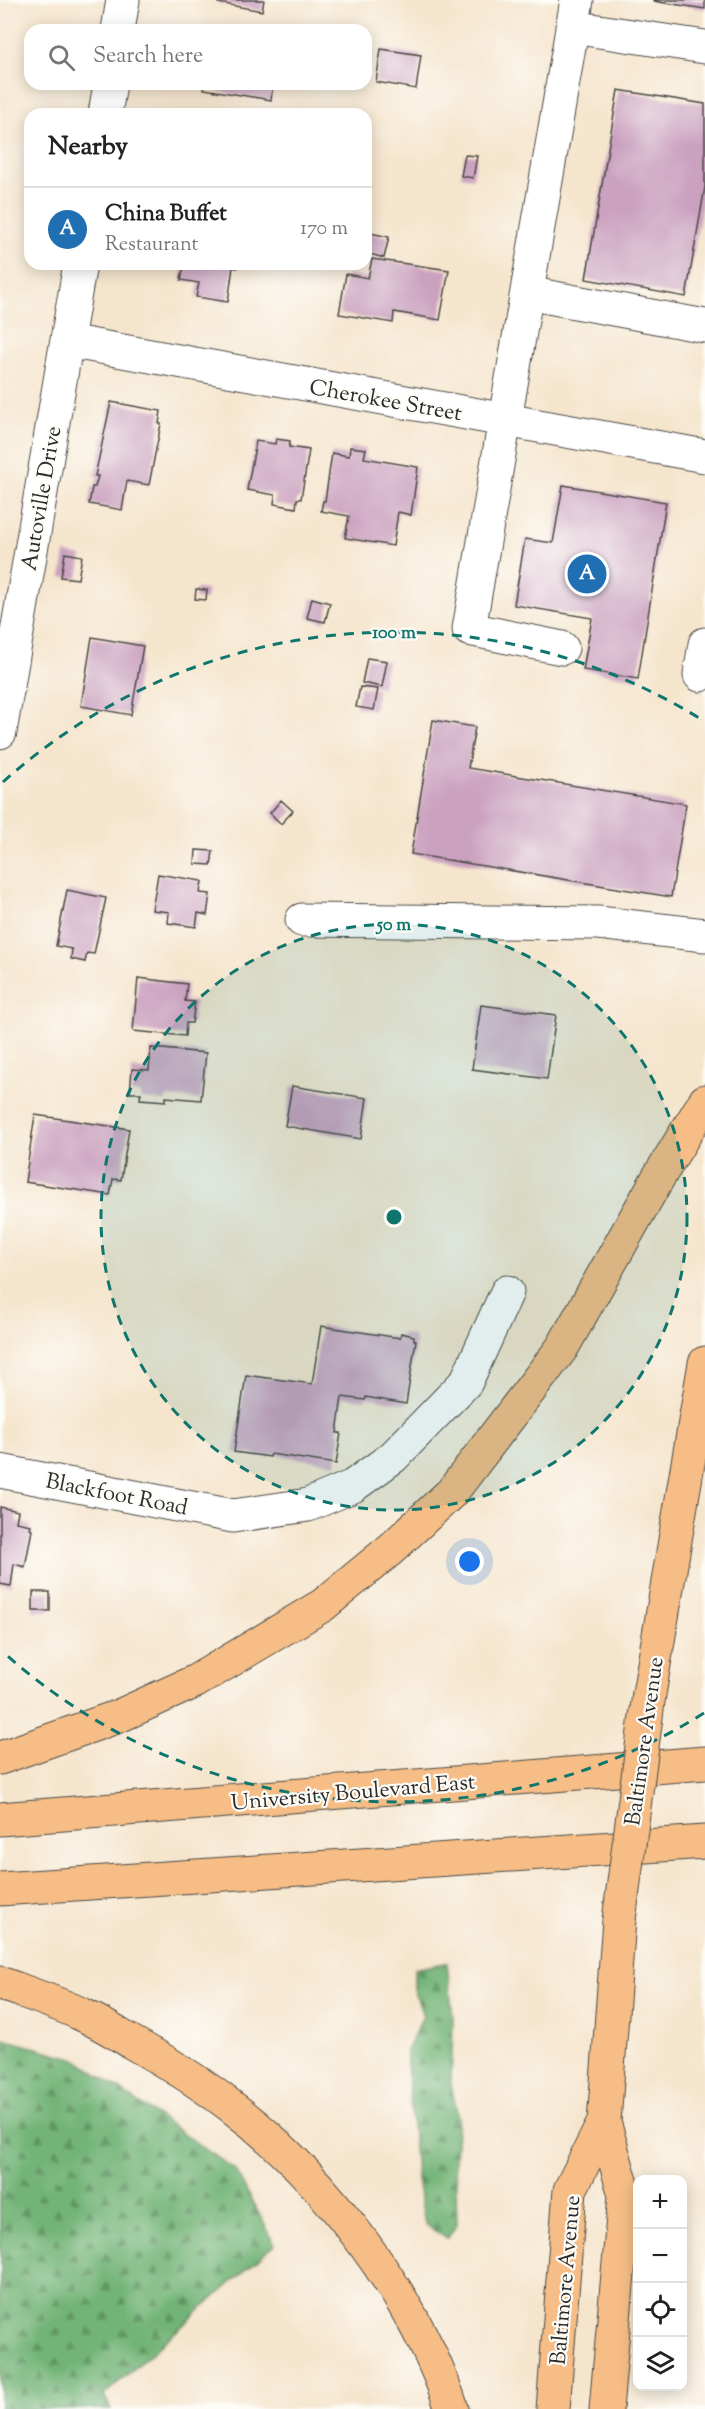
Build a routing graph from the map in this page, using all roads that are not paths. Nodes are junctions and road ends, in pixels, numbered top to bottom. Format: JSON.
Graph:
{"nodes":[{"id":1,"x":123,"y":0,"type":"edge"},
{"id":2,"x":575,"y":14,"type":"edge"},
{"id":3,"x":119,"y":24,"type":"edge"},
{"id":4,"x":705,"y":46,"type":"edge"},
{"id":5,"x":109,"y":90,"type":"edge"},
{"id":6,"x":106,"y":108,"type":"edge"},
{"id":7,"x":79,"y":270,"type":"edge"},
{"id":8,"x":527,"y":293,"type":"junction"},
{"id":9,"x":703,"y":316,"type":"edge"},
{"id":10,"x":68,"y":341,"type":"junction"},
{"id":11,"x":505,"y":420,"type":"junction"},
{"id":12,"x":705,"y":456,"type":"edge"},
{"id":13,"x":562,"y":648,"type":"dead end"},
{"id":14,"x":0,"y":732,"type":"edge"},
{"id":15,"x":302,"y":920,"type":"dead end"},
{"id":16,"x":705,"y":935,"type":"edge"},
{"id":17,"x":705,"y":1101,"type":"edge"},
{"id":18,"x":507,"y":1292,"type":"dead end"},
{"id":19,"x":705,"y":1363,"type":"edge"},
{"id":20,"x":699,"y":1417,"type":"edge"},
{"id":21,"x":0,"y":1471,"type":"edge"},
{"id":22,"x":705,"y":1745,"type":"edge"},
{"id":23,"x":0,"y":1758,"type":"edge"},
{"id":24,"x":705,"y":1763,"type":"edge"},
{"id":25,"x":236,"y":1801,"type":"junction"},
{"id":26,"x":0,"y":1819,"type":"edge"},
{"id":27,"x":705,"y":1842,"type":"edge"},
{"id":28,"x":0,"y":1889,"type":"edge"},
{"id":29,"x":0,"y":1983,"type":"edge"},
{"id":30,"x":604,"y":2122,"type":"junction"},
{"id":31,"x":452,"y":2409,"type":"edge"},
{"id":32,"x":553,"y":2409,"type":"edge"},
{"id":33,"x":606,"y":2409,"type":"edge"}],
"edges":[{"from":1,"to":3,"type":"street"},
{"from":2,"to":4,"type":"street"},
{"from":2,"to":8,"type":"street"},
{"from":5,"to":6,"type":"street"},
{"from":7,"to":10,"type":"street","name":"Autoville Drive"},
{"from":8,"to":9,"type":"street"},
{"from":8,"to":11,"type":"street"},
{"from":10,"to":11,"type":"street","name":"Cherokee Street"},
{"from":10,"to":14,"type":"street","name":"Autoville Drive"},
{"from":11,"to":12,"type":"street","name":"Cherokee Street"},
{"from":11,"to":13,"type":"street"},
{"from":15,"to":16,"type":"street"},
{"from":17,"to":23,"type":"main road"},
{"from":18,"to":21,"type":"street","name":"Blackfoot Road"},
{"from":19,"to":20,"type":"main road","name":"Baltimore Avenue"},
{"from":20,"to":30,"type":"main road","name":"Baltimore Avenue","bridge":true},
{"from":22,"to":25,"type":"main road"},
{"from":24,"to":25,"type":"main road","name":"University Boulevard East"},
{"from":25,"to":26,"type":"main road","name":"University Boulevard East"},
{"from":27,"to":28,"type":"main road"},
{"from":29,"to":31,"type":"main road"},
{"from":30,"to":32,"type":"main road","name":"Baltimore Avenue"},
{"from":30,"to":33,"type":"main road","name":"Baltimore Avenue"}]}
